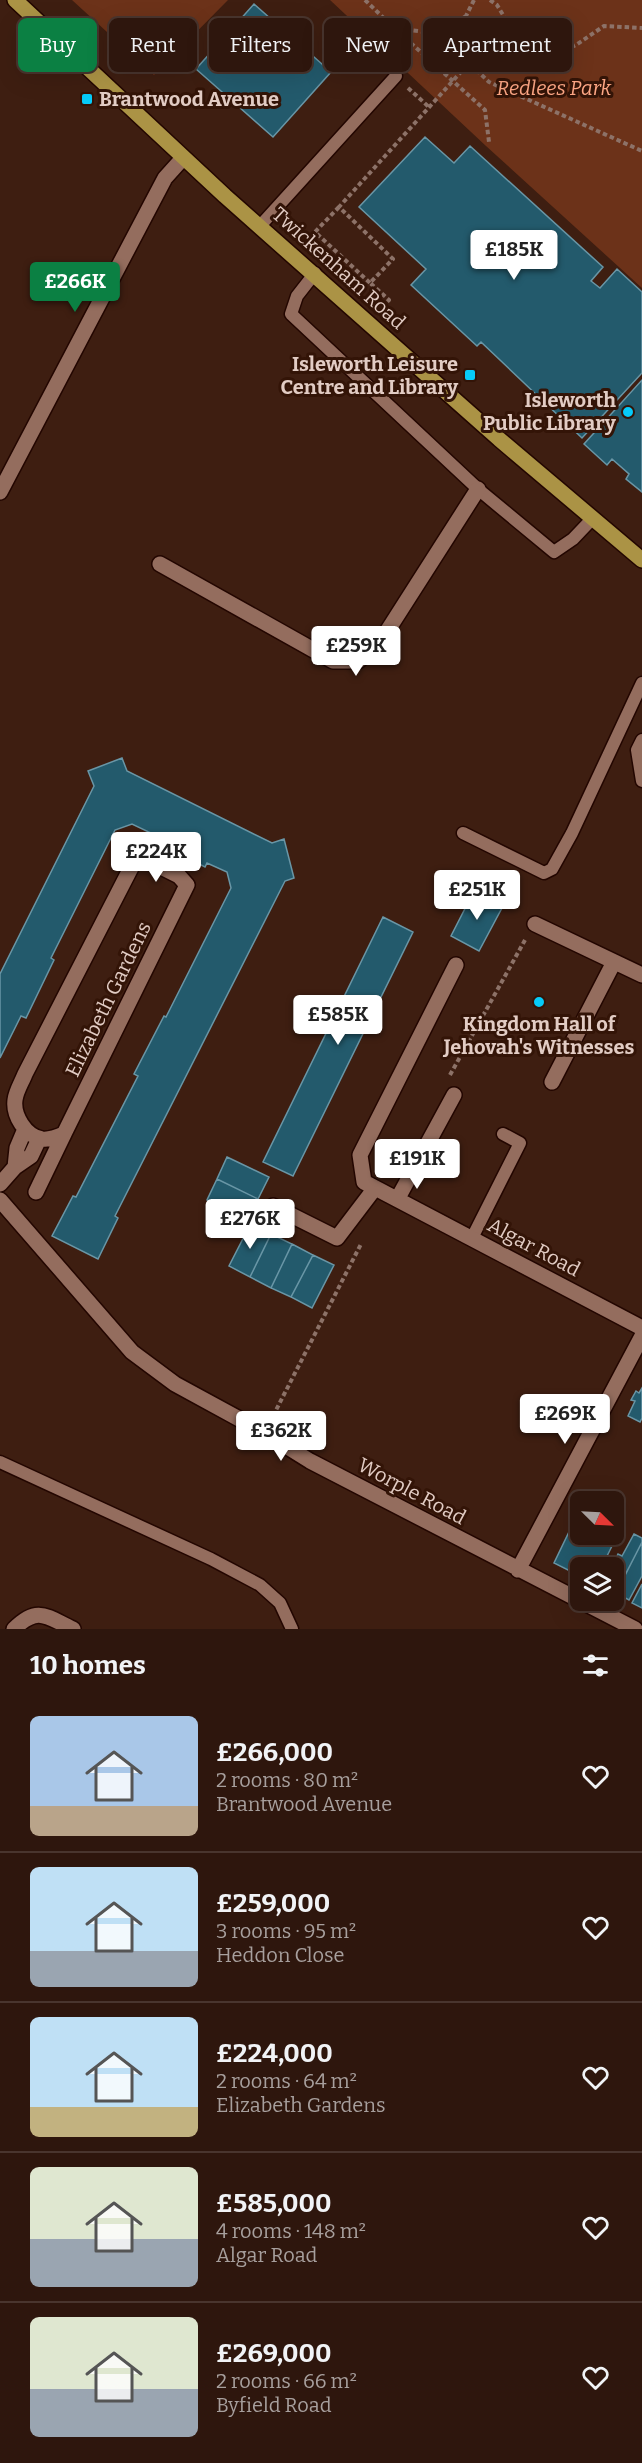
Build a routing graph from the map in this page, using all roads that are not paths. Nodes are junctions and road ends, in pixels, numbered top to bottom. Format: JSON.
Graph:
{"nodes":[{"id":1,"x":15,"y":0,"type":"edge"},
{"id":2,"x":396,"y":76,"type":"road end"},
{"id":3,"x":183,"y":158,"type":"junction"},
{"id":4,"x":260,"y":226,"type":"junction"},
{"id":5,"x":315,"y":273,"type":"junction"},
{"id":6,"x":478,"y":489,"type":"junction"},
{"id":7,"x":0,"y":492,"type":"edge"},
{"id":8,"x":593,"y":518,"type":"junction"},
{"id":9,"x":642,"y":560,"type":"edge"},
{"id":10,"x":160,"y":564,"type":"dead end"},
{"id":11,"x":642,"y":683,"type":"edge"},
{"id":12,"x":642,"y":740,"type":"edge"},
{"id":13,"x":642,"y":781,"type":"edge"},
{"id":14,"x":463,"y":833,"type":"dead end"},
{"id":15,"x":535,"y":924,"type":"dead end"},
{"id":16,"x":614,"y":962,"type":"junction"},
{"id":17,"x":456,"y":965,"type":"dead end"},
{"id":18,"x":642,"y":975,"type":"edge"},
{"id":19,"x":552,"y":1082,"type":"dead end"},
{"id":20,"x":454,"y":1095,"type":"dead end"},
{"id":21,"x":25,"y":1129,"type":"junction"},
{"id":22,"x":64,"y":1134,"type":"junction"},
{"id":23,"x":503,"y":1134,"type":"dead end"},
{"id":24,"x":39,"y":1139,"type":"junction"},
{"id":25,"x":15,"y":1167,"type":"junction"},
{"id":26,"x":0,"y":1184,"type":"edge"},
{"id":27,"x":375,"y":1188,"type":"junction"},
{"id":28,"x":36,"y":1192,"type":"dead end"},
{"id":29,"x":398,"y":1198,"type":"junction"},
{"id":30,"x":0,"y":1200,"type":"edge"},
{"id":31,"x":273,"y":1206,"type":"dead end"},
{"id":32,"x":472,"y":1238,"type":"junction"},
{"id":33,"x":642,"y":1328,"type":"edge"},
{"id":34,"x":642,"y":1336,"type":"edge"},
{"id":35,"x":0,"y":1462,"type":"edge"},
{"id":36,"x":518,"y":1570,"type":"junction"},
{"id":37,"x":14,"y":1629,"type":"edge"},
{"id":38,"x":74,"y":1629,"type":"edge"},
{"id":39,"x":292,"y":1629,"type":"edge"},
{"id":40,"x":635,"y":1629,"type":"edge"}],
"edges":[{"from":1,"to":3,"type":"main road","name":"Twickenham Road"},
{"from":2,"to":4,"type":"lane"},
{"from":3,"to":4,"type":"main road","name":"Twickenham Road"},
{"from":3,"to":7,"type":"street"},
{"from":4,"to":5,"type":"main road","name":"Twickenham Road"},
{"from":5,"to":6,"type":"lane"},
{"from":5,"to":8,"type":"main road","name":"Twickenham Road"},
{"from":6,"to":8,"type":"lane"},
{"from":6,"to":10,"type":"street"},
{"from":8,"to":9,"type":"main road","name":"Twickenham Road"},
{"from":11,"to":14,"type":"lane"},
{"from":12,"to":13,"type":"lane"},
{"from":15,"to":16,"type":"street"},
{"from":16,"to":18,"type":"street"},
{"from":16,"to":19,"type":"street"},
{"from":17,"to":27,"type":"street"},
{"from":20,"to":29,"type":"street"},
{"from":21,"to":22,"type":"street","name":"Elizabeth Gardens"},
{"from":21,"to":24,"type":"street"},
{"from":21,"to":25,"type":"street"},
{"from":22,"to":24,"type":"street"},
{"from":22,"to":28,"type":"street","name":"Elizabeth Gardens"},
{"from":23,"to":32,"type":"lane"},
{"from":24,"to":25,"type":"street"},
{"from":25,"to":26,"type":"street"},
{"from":27,"to":29,"type":"street","name":"Algar Road"},
{"from":27,"to":31,"type":"street"},
{"from":29,"to":32,"type":"street","name":"Algar Road"},
{"from":30,"to":36,"type":"street","name":"Worple Road"},
{"from":32,"to":33,"type":"street","name":"Algar Road"},
{"from":34,"to":36,"type":"street"},
{"from":35,"to":39,"type":"lane"},
{"from":36,"to":40,"type":"street","name":"Worple Road"},
{"from":37,"to":38,"type":"street"}]}
